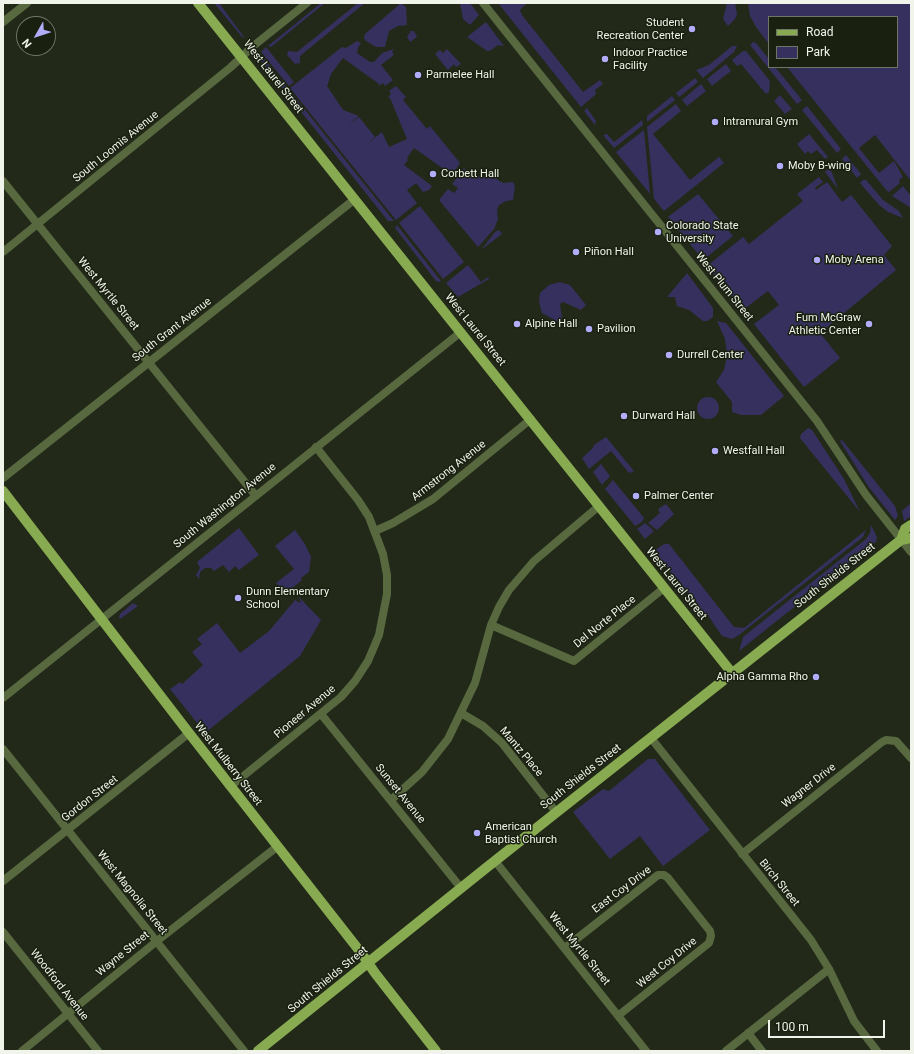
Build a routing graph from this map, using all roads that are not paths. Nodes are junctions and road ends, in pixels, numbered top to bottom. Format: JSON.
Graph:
{"nodes":[{"id":1,"x":27,"y":3,"type":"edge"},
{"id":2,"x":198,"y":3,"type":"edge"},
{"id":3,"x":307,"y":3,"type":"edge"},
{"id":4,"x":483,"y":3,"type":"edge"},
{"id":5,"x":3,"y":22,"type":"edge"},
{"id":6,"x":242,"y":57,"type":"junction"},
{"id":7,"x":3,"y":181,"type":"edge"},
{"id":8,"x":355,"y":199,"type":"junction"},
{"id":9,"x":38,"y":224,"type":"junction"},
{"id":10,"x":3,"y":252,"type":"edge"},
{"id":11,"x":461,"y":332,"type":"junction"},
{"id":12,"x":149,"y":362,"type":"junction"},
{"id":13,"x":532,"y":420,"type":"junction"},
{"id":14,"x":316,"y":447,"type":"junction"},
{"id":15,"x":3,"y":478,"type":"edge"},
{"id":16,"x":3,"y":491,"type":"edge"},
{"id":17,"x":256,"y":496,"type":"junction"},
{"id":18,"x":599,"y":506,"type":"junction"},
{"id":19,"x":911,"y":525,"type":"edge"},
{"id":20,"x":375,"y":531,"type":"junction"},
{"id":21,"x":906,"y":539,"type":"edge"},
{"id":22,"x":911,"y":552,"type":"edge"},
{"id":23,"x":664,"y":588,"type":"junction"},
{"id":24,"x":101,"y":620,"type":"junction"},
{"id":25,"x":491,"y":625,"type":"junction"},
{"id":26,"x":732,"y":673,"type":"junction"},
{"id":27,"x":3,"y":698,"type":"edge"},
{"id":28,"x":461,"y":713,"type":"junction"},
{"id":29,"x":322,"y":714,"type":"junction"},
{"id":30,"x":189,"y":733,"type":"junction"},
{"id":31,"x":651,"y":738,"type":"junction"},
{"id":32,"x":3,"y":749,"type":"edge"},
{"id":33,"x":911,"y":758,"type":"edge"},
{"id":34,"x":230,"y":786,"type":"junction"},
{"id":35,"x":391,"y":800,"type":"junction"},
{"id":36,"x":556,"y":812,"type":"junction"},
{"id":37,"x":68,"y":830,"type":"junction"},
{"id":38,"x":278,"y":846,"type":"junction"},
{"id":39,"x":742,"y":854,"type":"junction"},
{"id":40,"x":495,"y":861,"type":"junction"},
{"id":41,"x":3,"y":881,"type":"edge"},
{"id":42,"x":461,"y":888,"type":"junction"},
{"id":43,"x":688,"y":903,"type":"joint"},
{"id":44,"x":3,"y":932,"type":"edge"},
{"id":45,"x":157,"y":941,"type":"junction"},
{"id":46,"x":565,"y":948,"type":"junction"},
{"id":47,"x":368,"y":963,"type":"junction"},
{"id":48,"x":830,"y":969,"type":"junction"},
{"id":49,"x":68,"y":1014,"type":"junction"},
{"id":50,"x":619,"y":1015,"type":"junction"},
{"id":51,"x":748,"y":1033,"type":"junction"},
{"id":52,"x":22,"y":1051,"type":"edge"},
{"id":53,"x":98,"y":1051,"type":"edge"},
{"id":54,"x":244,"y":1051,"type":"edge"},
{"id":55,"x":258,"y":1051,"type":"edge"},
{"id":56,"x":436,"y":1051,"type":"edge"},
{"id":57,"x":646,"y":1051,"type":"edge"},
{"id":58,"x":726,"y":1051,"type":"edge"},
{"id":59,"x":762,"y":1051,"type":"edge"},
{"id":60,"x":877,"y":1051,"type":"edge"}],
"edges":[{"from":1,"to":5,"type":"street"},
{"from":2,"to":6,"type":"main road","name":"West Laurel Street"},
{"from":3,"to":6,"type":"street","name":"South Loomis Avenue"},
{"from":4,"to":21,"type":"street","name":"West Plum Street"},
{"from":6,"to":8,"type":"main road","name":"West Laurel Street"},
{"from":6,"to":9,"type":"street","name":"South Loomis Avenue"},
{"from":7,"to":9,"type":"street","name":"West Myrtle Street"},
{"from":8,"to":11,"type":"main road","name":"West Laurel Street"},
{"from":8,"to":12,"type":"street","name":"South Grant Avenue"},
{"from":9,"to":10,"type":"street","name":"South Loomis Avenue"},
{"from":9,"to":12,"type":"street","name":"West Myrtle Street"},
{"from":11,"to":13,"type":"main road","name":"West Laurel Street"},
{"from":11,"to":14,"type":"street","name":"South Washington Avenue"},
{"from":12,"to":15,"type":"street","name":"South Grant Avenue"},
{"from":12,"to":17,"type":"street","name":"West Myrtle Street"},
{"from":13,"to":18,"type":"main road","name":"West Laurel Street"},
{"from":13,"to":20,"type":"street","name":"Armstrong Avenue"},
{"from":14,"to":17,"type":"street","name":"South Washington Avenue"},
{"from":14,"to":20,"type":"street","name":"Pioneer Avenue"},
{"from":16,"to":24,"type":"main road","name":"West Mulberry Street"},
{"from":17,"to":24,"type":"street","name":"South Washington Avenue"},
{"from":18,"to":23,"type":"main road","name":"West Laurel Street"},
{"from":18,"to":25,"type":"street"},
{"from":19,"to":21,"type":"main road","name":"South Shields Street"},
{"from":20,"to":29,"type":"street","name":"Pioneer Avenue"},
{"from":21,"to":22,"type":"street","name":"West Plum Street"},
{"from":21,"to":26,"type":"main road","name":"South Shields Street"},
{"from":23,"to":25,"type":"street","name":"Del Norte Place"},
{"from":23,"to":26,"type":"main road","name":"West Laurel Street"},
{"from":24,"to":27,"type":"street","name":"South Washington Avenue"},
{"from":24,"to":30,"type":"main road","name":"West Mulberry Street"},
{"from":25,"to":28,"type":"street"},
{"from":26,"to":31,"type":"main road","name":"South Shields Street"},
{"from":28,"to":35,"type":"street"},
{"from":28,"to":36,"type":"street","name":"Mantz Place"},
{"from":29,"to":34,"type":"street","name":"Pioneer Avenue"},
{"from":29,"to":35,"type":"street","name":"Sunset Avenue"},
{"from":30,"to":34,"type":"main road","name":"West Mulberry Street"},
{"from":30,"to":37,"type":"street","name":"Gordon Street"},
{"from":31,"to":36,"type":"main road","name":"South Shields Street"},
{"from":31,"to":39,"type":"street","name":"Birch Street"},
{"from":32,"to":37,"type":"street","name":"West Magnolia Street"},
{"from":33,"to":39,"type":"street","name":"Wagner Drive"},
{"from":34,"to":38,"type":"main road","name":"West Mulberry Street"},
{"from":35,"to":42,"type":"street","name":"Sunset Avenue"},
{"from":36,"to":40,"type":"main road","name":"South Shields Street"},
{"from":37,"to":41,"type":"street","name":"Gordon Street"},
{"from":37,"to":45,"type":"street","name":"West Magnolia Street"},
{"from":38,"to":45,"type":"street","name":"Wayne Street"},
{"from":38,"to":47,"type":"main road","name":"West Mulberry Street"},
{"from":39,"to":48,"type":"street","name":"Birch Street"},
{"from":40,"to":42,"type":"main road","name":"South Shields Street"},
{"from":40,"to":46,"type":"street","name":"West Myrtle Street"},
{"from":42,"to":47,"type":"main road","name":"South Shields Street"},
{"from":43,"to":46,"type":"street","name":"East Coy Drive"},
{"from":43,"to":50,"type":"street","name":"West Coy Drive"},
{"from":44,"to":49,"type":"street","name":"Woodford Avenue"},
{"from":45,"to":49,"type":"street","name":"Wayne Street"},
{"from":45,"to":54,"type":"street","name":"West Magnolia Street"},
{"from":46,"to":50,"type":"street","name":"West Myrtle Street"},
{"from":47,"to":55,"type":"main road","name":"South Shields Street"},
{"from":47,"to":56,"type":"main road","name":"West Mulberry Street"},
{"from":48,"to":51,"type":"street"},
{"from":48,"to":60,"type":"street","name":"Birch Street"},
{"from":49,"to":52,"type":"street","name":"Wayne Street"},
{"from":49,"to":53,"type":"street","name":"Woodford Avenue"},
{"from":50,"to":57,"type":"street","name":"West Myrtle Street"},
{"from":51,"to":58,"type":"street"},
{"from":51,"to":59,"type":"street"}]}
